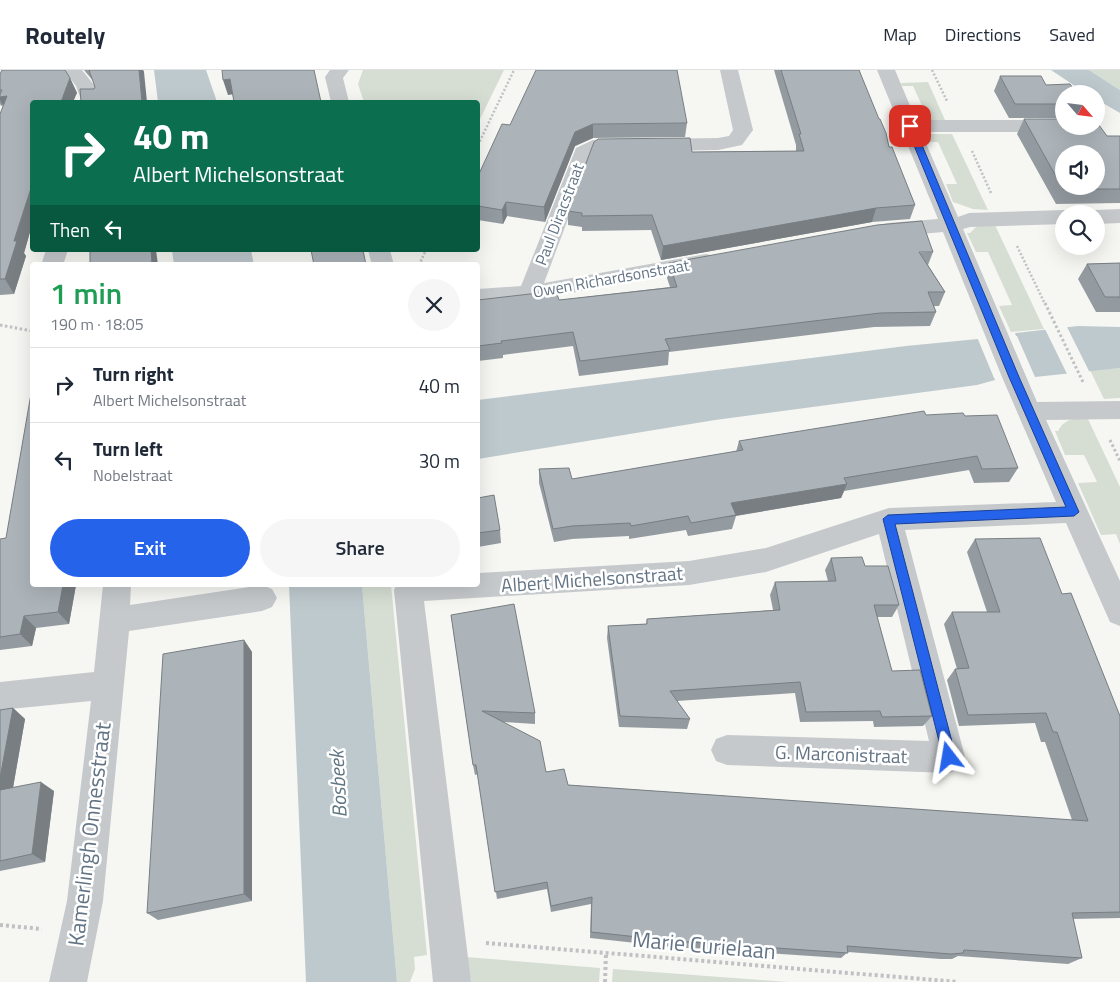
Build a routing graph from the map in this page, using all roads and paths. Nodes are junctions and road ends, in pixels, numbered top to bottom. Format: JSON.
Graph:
{"nodes":[{"id":1,"x":73,"y":70,"type":"edge"},
{"id":2,"x":340,"y":70,"type":"edge"},
{"id":3,"x":514,"y":70,"type":"edge"},
{"id":4,"x":729,"y":70,"type":"edge"},
{"id":5,"x":886,"y":70,"type":"edge"},
{"id":6,"x":90,"y":100,"type":"edge"},
{"id":7,"x":340,"y":100,"type":"edge"},
{"id":8,"x":910,"y":126,"type":"junction"},
{"id":9,"x":1055,"y":126,"type":"edge"},
{"id":10,"x":480,"y":141,"type":"edge"},
{"id":11,"x":1105,"y":216,"type":"edge"},
{"id":12,"x":1120,"y":216,"type":"edge"},
{"id":13,"x":1055,"y":217,"type":"edge"},
{"id":14,"x":952,"y":225,"type":"junction"},
{"id":15,"x":872,"y":231,"type":"edge"},
{"id":16,"x":725,"y":258,"type":"edge"},
{"id":17,"x":529,"y":293,"type":"junction"},
{"id":18,"x":480,"y":296,"type":"edge"},
{"id":19,"x":1051,"y":317,"type":"dead end"},
{"id":20,"x":0,"y":325,"type":"edge"},
{"id":21,"x":30,"y":331,"type":"edge"},
{"id":22,"x":1082,"y":381,"type":"dead end"},
{"id":23,"x":1120,"y":410,"type":"edge"},
{"id":24,"x":1030,"y":411,"type":"junction"},
{"id":25,"x":1074,"y":512,"type":"junction"},
{"id":26,"x":888,"y":519,"type":"junction"},
{"id":27,"x":480,"y":586,"type":"edge"},
{"id":28,"x":117,"y":587,"type":"edge"},
{"id":29,"x":458,"y":587,"type":"edge"},
{"id":30,"x":262,"y":598,"type":"dead end"},
{"id":31,"x":1120,"y":613,"type":"edge"},
{"id":32,"x":115,"y":620,"type":"junction"},
{"id":33,"x":107,"y":685,"type":"junction"},
{"id":34,"x":0,"y":696,"type":"edge"},
{"id":35,"x":727,"y":750,"type":"dead end"},
{"id":36,"x":448,"y":940,"type":"junction"},
{"id":37,"x":606,"y":953,"type":"junction"},
{"id":38,"x":68,"y":982,"type":"edge"},
{"id":39,"x":452,"y":982,"type":"edge"},
{"id":40,"x":605,"y":982,"type":"edge"},
{"id":41,"x":958,"y":982,"type":"edge"}],
"edges":[{"from":1,"to":6,"type":"street"},
{"from":2,"to":7,"type":"street"},
{"from":3,"to":10,"type":"path"},
{"from":4,"to":17,"type":"street","name":"Paul Diracstraat"},
{"from":5,"to":8,"type":"street"},
{"from":8,"to":9,"type":"street"},
{"from":8,"to":14,"type":"street"},
{"from":11,"to":12,"type":"street"},
{"from":13,"to":14,"type":"street"},
{"from":14,"to":15,"type":"street"},
{"from":14,"to":24,"type":"street"},
{"from":16,"to":17,"type":"street","name":"Owen Richardsonstraat"},
{"from":17,"to":18,"type":"street","name":"Owen Richardsonstraat"},
{"from":19,"to":22,"type":"path"},
{"from":20,"to":21,"type":"path"},
{"from":23,"to":24,"type":"street"},
{"from":24,"to":25,"type":"street"},
{"from":25,"to":26,"type":"street","name":"Albert Michelsonstraat"},
{"from":25,"to":31,"type":"street"},
{"from":26,"to":27,"type":"street","name":"Albert Michelsonstraat"},
{"from":26,"to":35,"type":"street","name":"G. Marconistraat"},
{"from":28,"to":32,"type":"street","name":"Kamerlingh Onnesstraat"},
{"from":29,"to":36,"type":"street","name":"Albert Michelsonstraat"},
{"from":30,"to":32,"type":"street"},
{"from":32,"to":33,"type":"street","name":"Kamerlingh Onnesstraat"},
{"from":33,"to":34,"type":"street"},
{"from":33,"to":38,"type":"street","name":"Kamerlingh Onnesstraat"},
{"from":36,"to":37,"type":"path","name":"Marie Curielaan"},
{"from":36,"to":39,"type":"street","name":"Albert Michelsonstraat"},
{"from":37,"to":40,"type":"path"},
{"from":37,"to":41,"type":"path","name":"Marie Curielaan"}]}
